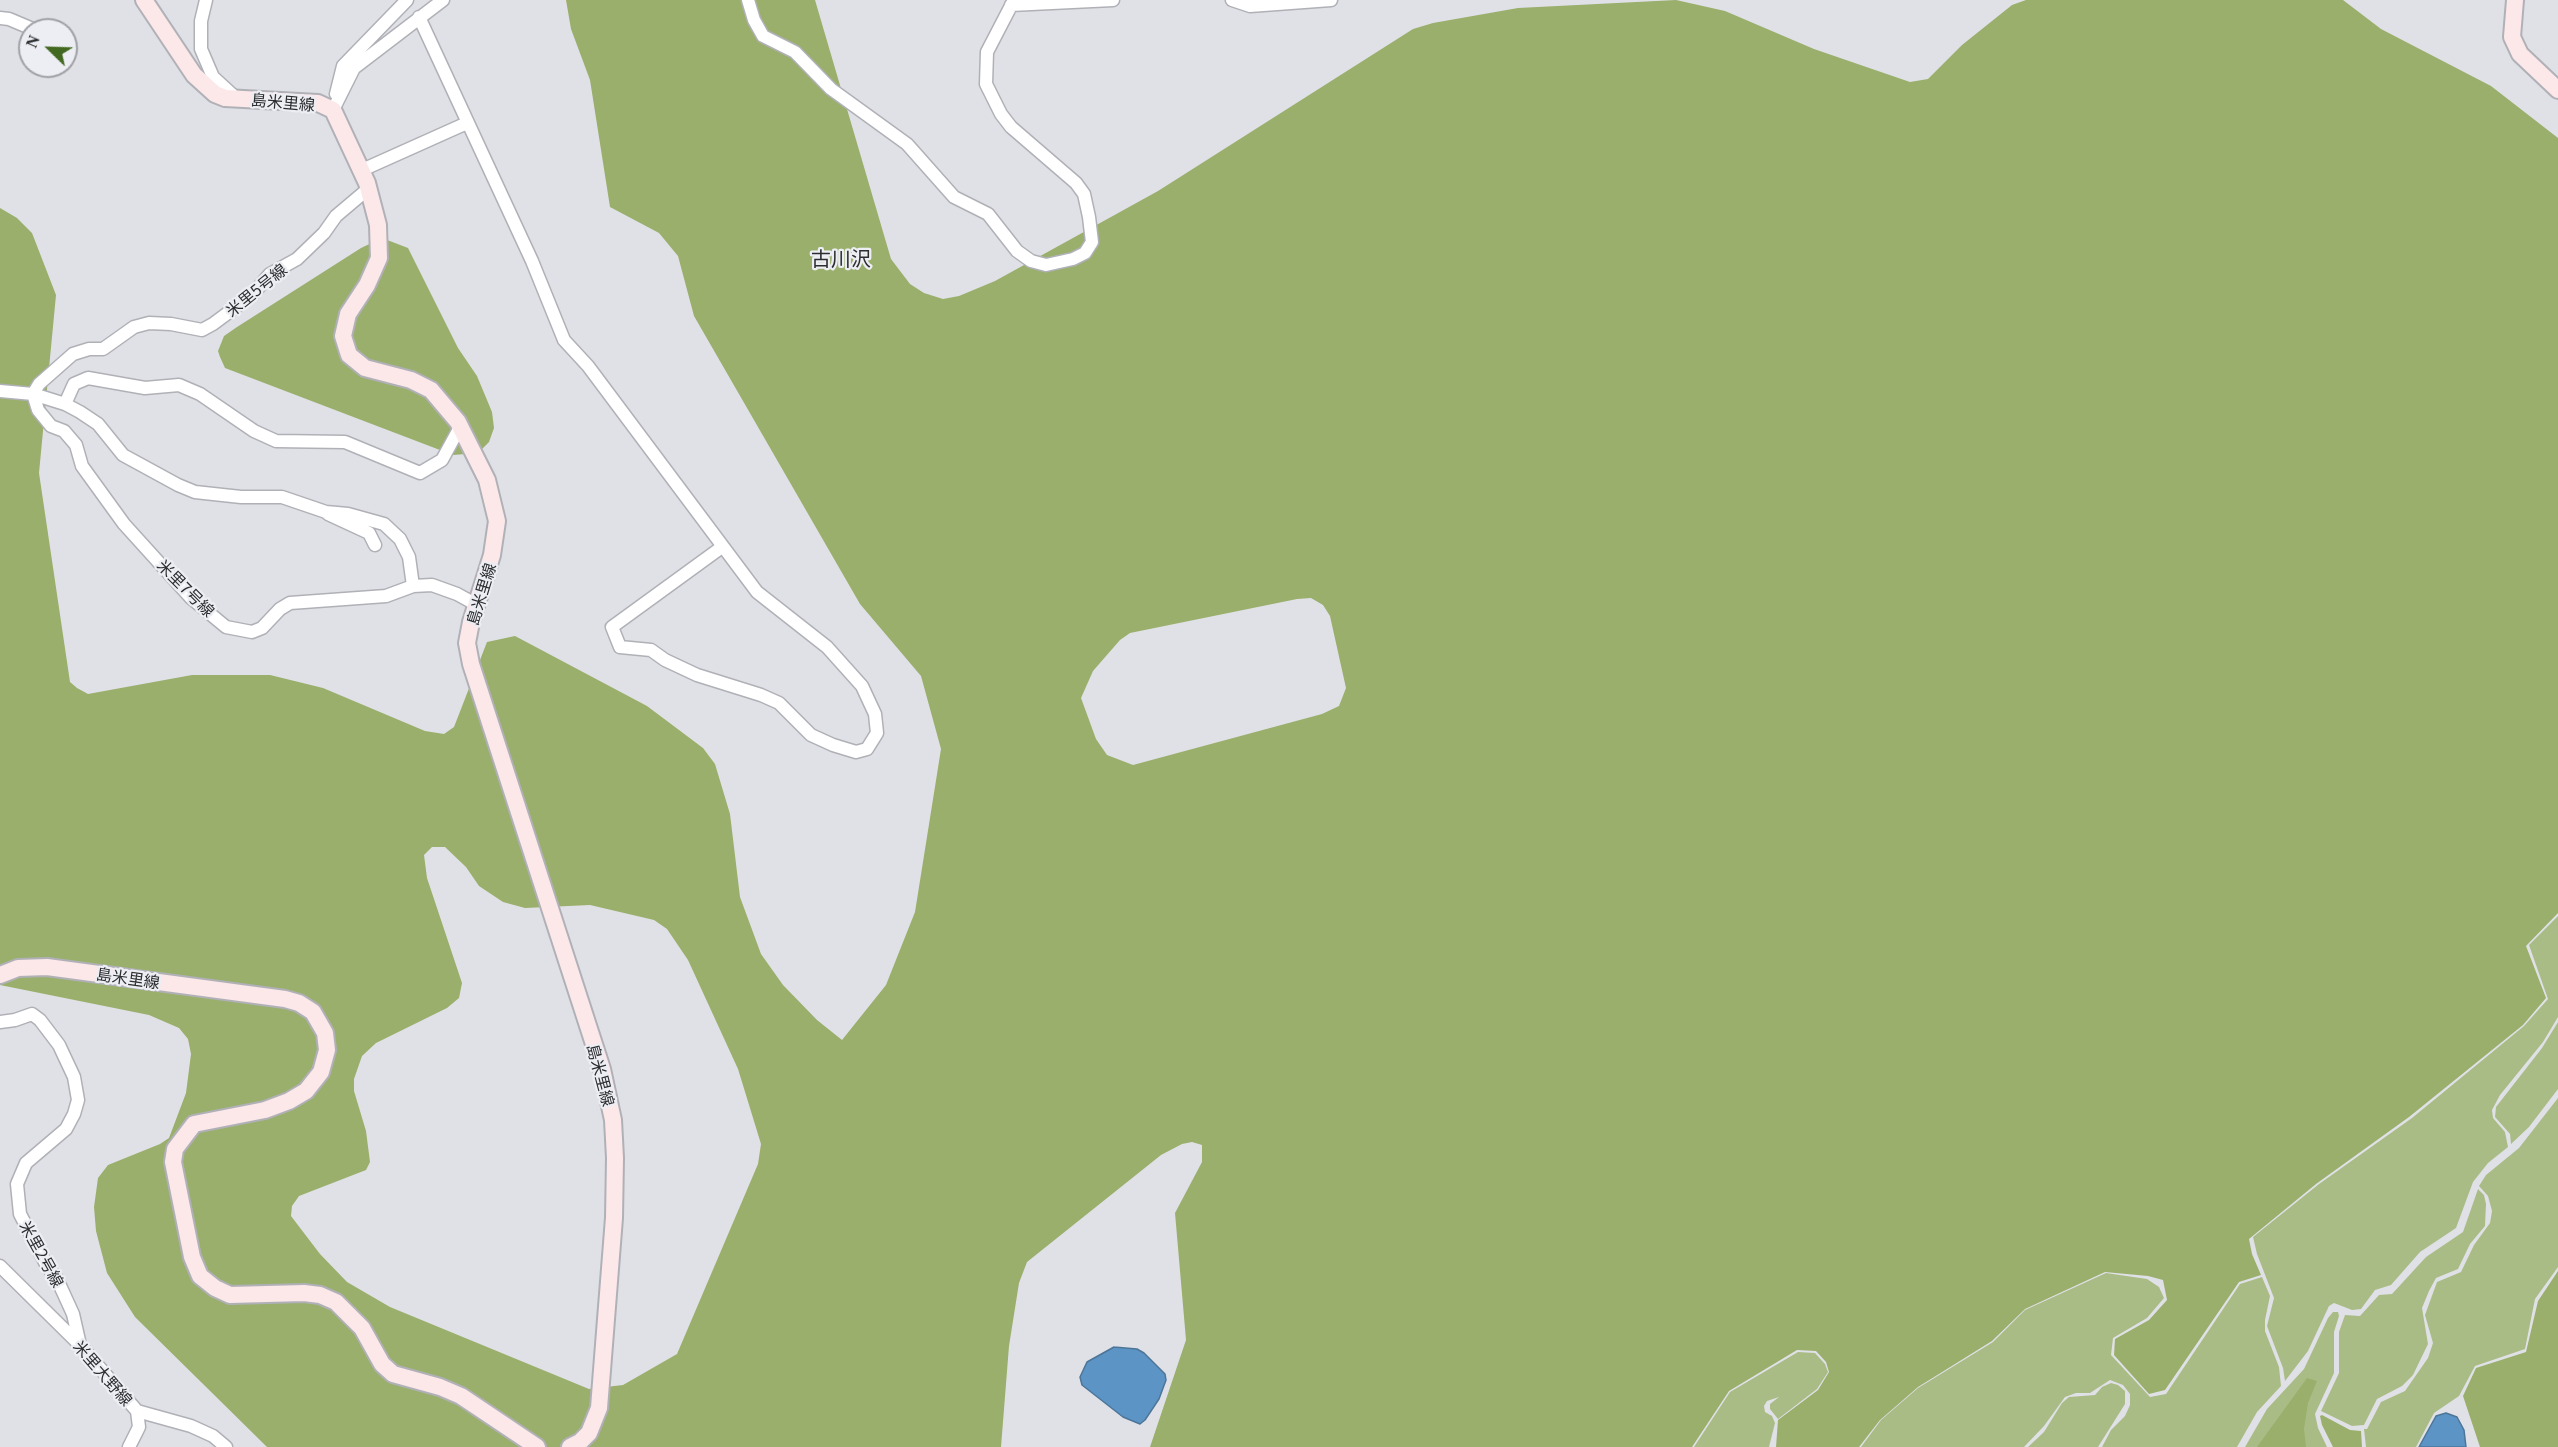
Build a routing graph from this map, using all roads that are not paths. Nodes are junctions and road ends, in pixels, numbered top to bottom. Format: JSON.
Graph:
{"nodes":[{"id":1,"x":144,"y":0,"type":"edge"},
{"id":2,"x":206,"y":0,"type":"edge"},
{"id":3,"x":407,"y":0,"type":"edge"},
{"id":4,"x":443,"y":0,"type":"edge"},
{"id":5,"x":748,"y":0,"type":"edge"},
{"id":6,"x":1113,"y":0,"type":"edge"},
{"id":7,"x":1232,"y":0,"type":"edge"},
{"id":8,"x":1331,"y":0,"type":"edge"},
{"id":9,"x":2515,"y":0,"type":"edge"},
{"id":10,"x":1011,"y":2,"type":"edge"},
{"id":11,"x":419,"y":17,"type":"junction"},
{"id":12,"x":0,"y":18,"type":"edge"},
{"id":13,"x":18,"y":23,"type":"edge"},
{"id":14,"x":2558,"y":90,"type":"edge"},
{"id":15,"x":237,"y":99,"type":"junction"},
{"id":16,"x":333,"y":110,"type":"junction"},
{"id":17,"x":467,"y":123,"type":"junction"},
{"id":18,"x":362,"y":170,"type":"junction"},
{"id":19,"x":368,"y":189,"type":"junction"},
{"id":20,"x":0,"y":392,"type":"edge"},
{"id":21,"x":33,"y":394,"type":"junction"},
{"id":22,"x":65,"y":404,"type":"junction"},
{"id":23,"x":460,"y":427,"type":"junction"},
{"id":24,"x":322,"y":511,"type":"junction"},
{"id":25,"x":375,"y":545,"type":"dead end"},
{"id":26,"x":722,"y":547,"type":"dead end"},
{"id":27,"x":413,"y":586,"type":"junction"},
{"id":28,"x":477,"y":604,"type":"junction"},
{"id":29,"x":0,"y":975,"type":"edge"},
{"id":30,"x":0,"y":1022,"type":"edge"},
{"id":31,"x":0,"y":1266,"type":"edge"},
{"id":32,"x":80,"y":1345,"type":"junction"},
{"id":33,"x":137,"y":1411,"type":"junction"},
{"id":34,"x":129,"y":1447,"type":"edge"},
{"id":35,"x":207,"y":1447,"type":"edge"},
{"id":36,"x":224,"y":1447,"type":"edge"},
{"id":37,"x":537,"y":1447,"type":"edge"},
{"id":38,"x":570,"y":1447,"type":"edge"}],
"edges":[{"from":1,"to":15,"type":"street","name":"島米里線"},
{"from":2,"to":15,"type":"street"},
{"from":3,"to":16,"type":"street"},
{"from":4,"to":11,"type":"street"},
{"from":5,"to":10,"type":"street"},
{"from":6,"to":10,"type":"street"},
{"from":7,"to":8,"type":"street"},
{"from":9,"to":14,"type":"street"},
{"from":11,"to":16,"type":"street"},
{"from":11,"to":17,"type":"street"},
{"from":12,"to":13,"type":"street"},
{"from":15,"to":16,"type":"street","name":"島米里線"},
{"from":16,"to":18,"type":"street","name":"島米里線"},
{"from":17,"to":18,"type":"street"},
{"from":17,"to":26,"type":"street"},
{"from":18,"to":19,"type":"street","name":"島米里線"},
{"from":19,"to":21,"type":"street","name":"米里5号線"},
{"from":19,"to":23,"type":"street","name":"島米里線"},
{"from":20,"to":21,"type":"street"},
{"from":21,"to":22,"type":"street"},
{"from":21,"to":27,"type":"street","name":"米里7号線"},
{"from":22,"to":23,"type":"street"},
{"from":22,"to":24,"type":"street"},
{"from":23,"to":28,"type":"street","name":"島米里線"},
{"from":24,"to":25,"type":"street"},
{"from":24,"to":27,"type":"street"},
{"from":27,"to":28,"type":"street","name":"米里7号線"},
{"from":28,"to":38,"type":"street","name":"島米里線"},
{"from":29,"to":37,"type":"street","name":"島米里線"},
{"from":30,"to":32,"type":"street","name":"米里2号線"},
{"from":31,"to":32,"type":"street","name":"米里大野線"},
{"from":32,"to":33,"type":"street","name":"米里大野線"},
{"from":33,"to":34,"type":"street"},
{"from":33,"to":36,"type":"street","name":"米里大野線"},
{"from":35,"to":36,"type":"street"}]}
